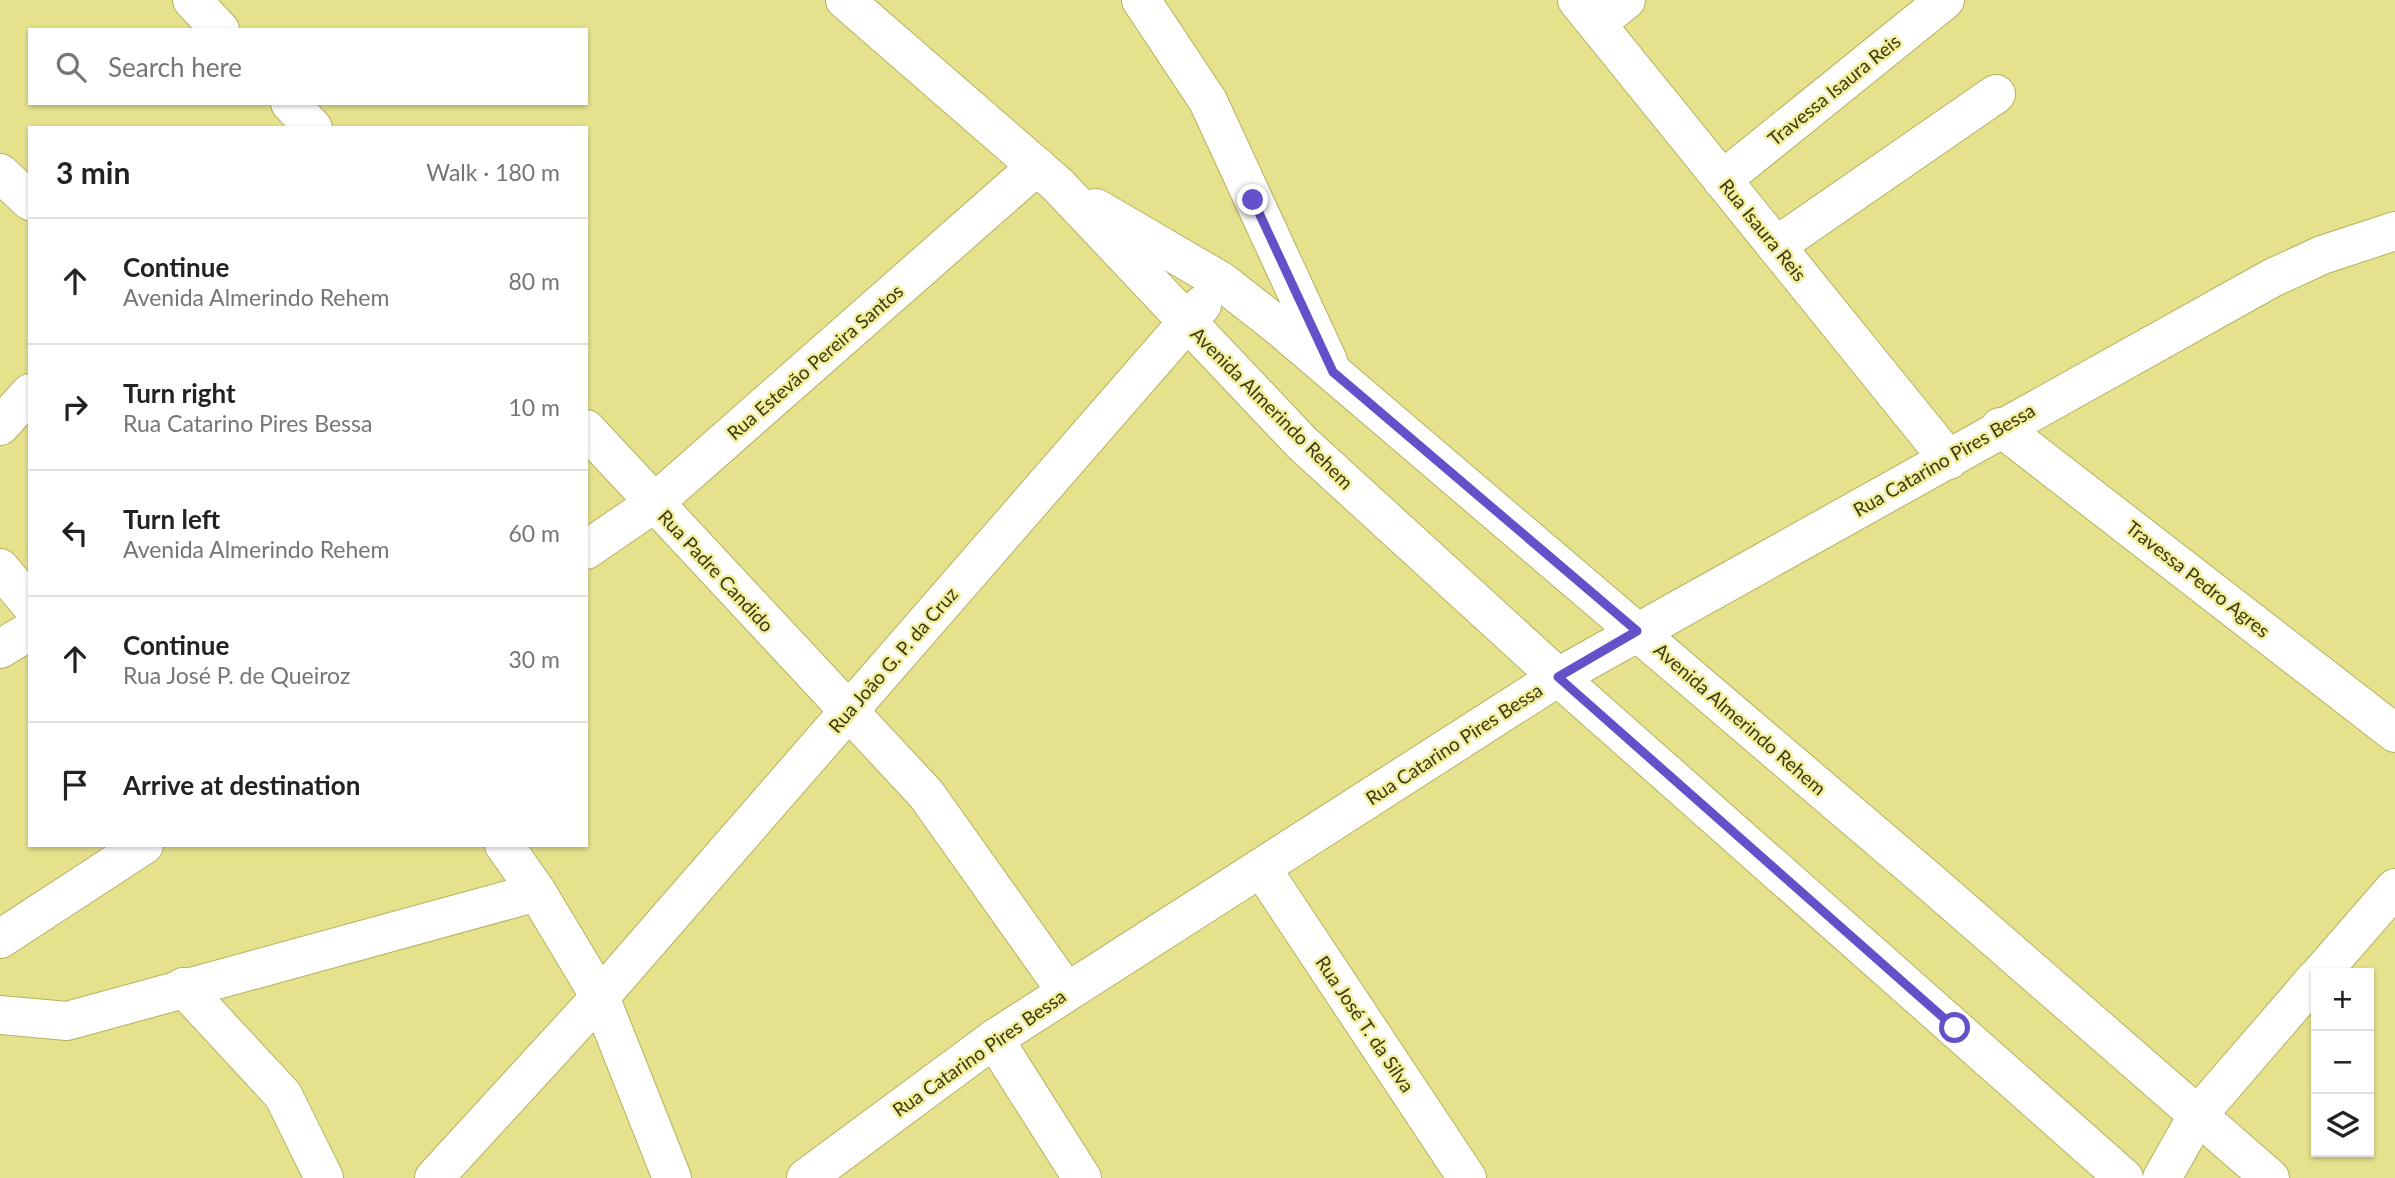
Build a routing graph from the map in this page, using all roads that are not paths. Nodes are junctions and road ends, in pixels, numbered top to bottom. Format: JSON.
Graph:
{"nodes":[{"id":1,"x":192,"y":0,"type":"edge"},
{"id":2,"x":845,"y":0,"type":"edge"},
{"id":3,"x":1141,"y":0,"type":"edge"},
{"id":4,"x":1626,"y":0,"type":"edge"},
{"id":5,"x":1945,"y":0,"type":"edge"},
{"id":6,"x":1587,"y":12,"type":"edge"},
{"id":7,"x":218,"y":28,"type":"edge"},
{"id":8,"x":1996,"y":94,"type":"dead end"},
{"id":9,"x":0,"y":173,"type":"edge"},
{"id":10,"x":1048,"y":176,"type":"junction"},
{"id":11,"x":1722,"y":180,"type":"junction"},
{"id":12,"x":28,"y":199,"type":"edge"},
{"id":13,"x":2387,"y":241,"type":"edge"},
{"id":14,"x":1776,"y":246,"type":"junction"},
{"id":15,"x":1221,"y":281,"type":"junction"},
{"id":16,"x":1187,"y":324,"type":"junction"},
{"id":17,"x":1333,"y":372,"type":"junction"},
{"id":18,"x":28,"y":395,"type":"edge"},
{"id":19,"x":0,"y":426,"type":"edge"},
{"id":20,"x":2000,"y":427,"type":"junction"},
{"id":21,"x":588,"y":431,"type":"edge"},
{"id":22,"x":1949,"y":460,"type":"junction"},
{"id":23,"x":653,"y":504,"type":"junction"},
{"id":24,"x":588,"y":549,"type":"edge"},
{"id":25,"x":0,"y":568,"type":"edge"},
{"id":26,"x":28,"y":602,"type":"edge"},
{"id":27,"x":1637,"y":631,"type":"junction"},
{"id":28,"x":28,"y":632,"type":"edge"},
{"id":29,"x":0,"y":649,"type":"edge"},
{"id":30,"x":1558,"y":677,"type":"junction"},
{"id":31,"x":847,"y":711,"type":"junction"},
{"id":32,"x":2395,"y":733,"type":"edge"},
{"id":33,"x":141,"y":847,"type":"edge"},
{"id":34,"x":505,"y":847,"type":"edge"},
{"id":35,"x":1262,"y":869,"type":"junction"},
{"id":36,"x":2395,"y":888,"type":"edge"},
{"id":37,"x":537,"y":892,"type":"junction"},
{"id":38,"x":0,"y":939,"type":"edge"},
{"id":39,"x":2325,"y":968,"type":"edge"},
{"id":40,"x":2311,"y":984,"type":"edge"},
{"id":41,"x":183,"y":987,"type":"junction"},
{"id":42,"x":1066,"y":991,"type":"junction"},
{"id":43,"x":600,"y":997,"type":"junction"},
{"id":44,"x":0,"y":1015,"type":"edge"},
{"id":45,"x":994,"y":1039,"type":"junction"},
{"id":46,"x":2197,"y":1116,"type":"junction"},
{"id":47,"x":324,"y":1178,"type":"edge"},
{"id":48,"x":434,"y":1178,"type":"edge"},
{"id":49,"x":672,"y":1178,"type":"edge"},
{"id":50,"x":806,"y":1178,"type":"edge"},
{"id":51,"x":1082,"y":1178,"type":"edge"},
{"id":52,"x":1467,"y":1178,"type":"edge"},
{"id":53,"x":2123,"y":1178,"type":"edge"},
{"id":54,"x":2162,"y":1178,"type":"edge"},
{"id":55,"x":2270,"y":1178,"type":"edge"}],
"edges":[{"from":1,"to":7,"type":"street"},
{"from":2,"to":10,"type":"street","name":"Avenida Almerindo Rehem"},
{"from":3,"to":17,"type":"street"},
{"from":4,"to":6,"type":"street"},
{"from":5,"to":11,"type":"street","name":"Travessa Isaura Reis"},
{"from":6,"to":11,"type":"street","name":"Rua Isaura Reis"},
{"from":8,"to":14,"type":"street"},
{"from":9,"to":12,"type":"street"},
{"from":10,"to":15,"type":"street","name":"Avenida Almerindo Rehem"},
{"from":10,"to":16,"type":"street","name":"Avenida Almerindo Rehem"},
{"from":10,"to":23,"type":"street","name":"Rua Estevão Pereira Santos"},
{"from":11,"to":14,"type":"street","name":"Rua Isaura Reis"},
{"from":13,"to":20,"type":"street","name":"Rua Catarino Pires Bessa"},
{"from":14,"to":22,"type":"street","name":"Rua Isaura Reis"},
{"from":15,"to":16,"type":"street","name":"Rua João G. P. da Cruz"},
{"from":15,"to":17,"type":"street","name":"Avenida Almerindo Rehem"},
{"from":16,"to":30,"type":"street","name":"Avenida Almerindo Rehem"},
{"from":16,"to":31,"type":"street","name":"Rua João G. P. da Cruz"},
{"from":17,"to":27,"type":"street","name":"Avenida Almerindo Rehem"},
{"from":18,"to":19,"type":"street"},
{"from":20,"to":22,"type":"street","name":"Rua Catarino Pires Bessa"},
{"from":20,"to":32,"type":"street","name":"Travessa Pedro Agres"},
{"from":21,"to":23,"type":"street","name":"Rua Padre Candido"},
{"from":22,"to":27,"type":"street","name":"Rua Catarino Pires Bessa"},
{"from":23,"to":24,"type":"street","name":"Rua Estevão Pereira Santos"},
{"from":23,"to":31,"type":"street","name":"Rua Padre Candido"},
{"from":25,"to":26,"type":"street"},
{"from":27,"to":30,"type":"street","name":"Rua Catarino Pires Bessa"},
{"from":27,"to":46,"type":"street","name":"Avenida Almerindo Rehem"},
{"from":28,"to":29,"type":"street"},
{"from":30,"to":35,"type":"street","name":"Rua Catarino Pires Bessa"},
{"from":30,"to":53,"type":"street","name":"Avenida Almerindo Rehem"},
{"from":31,"to":42,"type":"street","name":"Rua Padre Candido"},
{"from":31,"to":43,"type":"street","name":"Rua João G. P. da Cruz"},
{"from":33,"to":38,"type":"street"},
{"from":34,"to":37,"type":"street"},
{"from":35,"to":42,"type":"street","name":"Rua Catarino Pires Bessa"},
{"from":35,"to":52,"type":"street","name":"Rua José T. da Silva"},
{"from":36,"to":39,"type":"street"},
{"from":37,"to":41,"type":"street"},
{"from":37,"to":43,"type":"street"},
{"from":40,"to":46,"type":"street"},
{"from":41,"to":44,"type":"street"},
{"from":41,"to":47,"type":"street"},
{"from":42,"to":45,"type":"street","name":"Rua Catarino Pires Bessa"},
{"from":43,"to":48,"type":"street","name":"Rua João G. P. da Cruz"},
{"from":43,"to":49,"type":"street"},
{"from":45,"to":50,"type":"street","name":"Rua Catarino Pires Bessa"},
{"from":45,"to":51,"type":"street"},
{"from":46,"to":54,"type":"street"},
{"from":46,"to":55,"type":"street","name":"Avenida Almerindo Rehem"}]}
